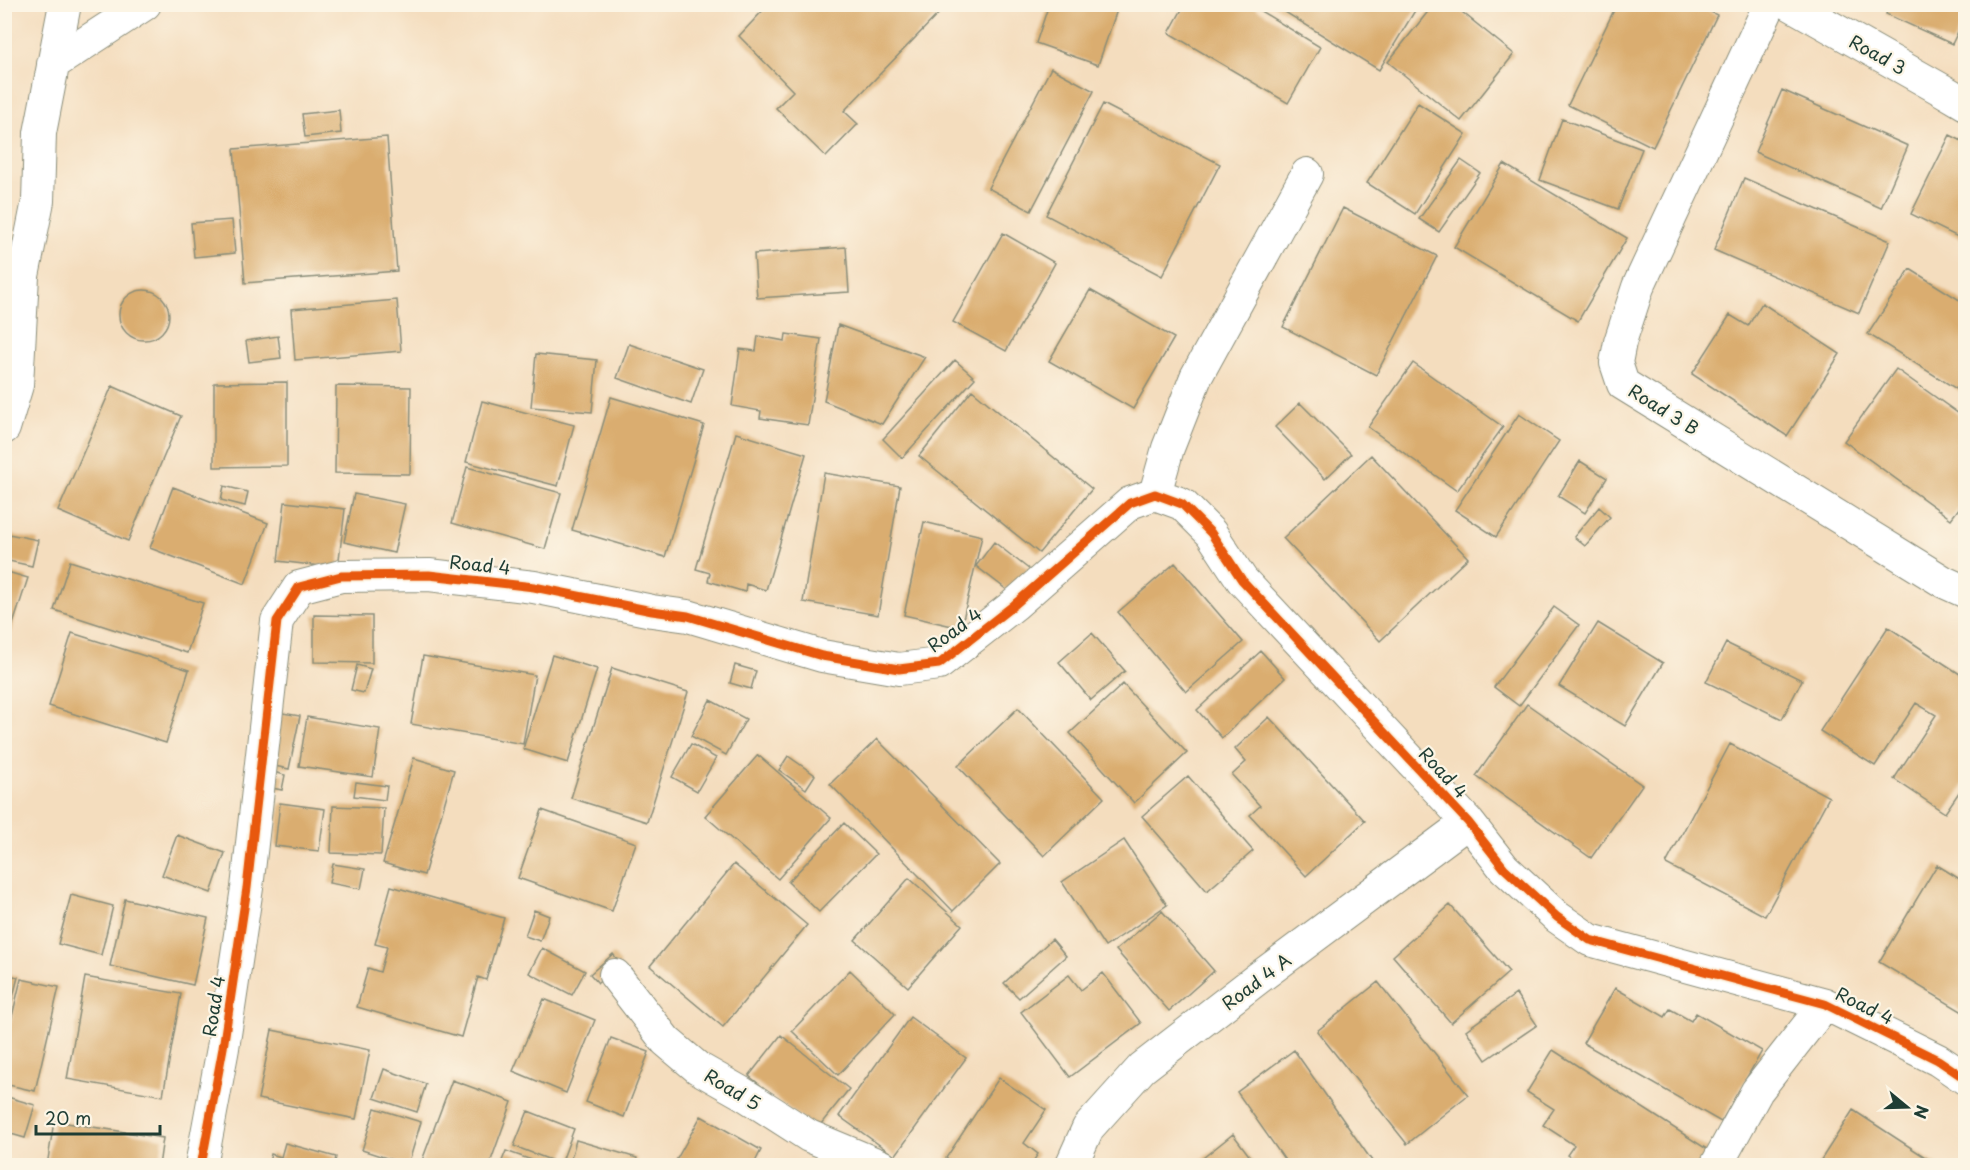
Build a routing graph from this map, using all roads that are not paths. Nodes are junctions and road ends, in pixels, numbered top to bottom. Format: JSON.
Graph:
{"nodes":[{"id":1,"x":65,"y":4,"type":"edge"},
{"id":2,"x":145,"y":4,"type":"edge"},
{"id":3,"x":1770,"y":4,"type":"edge"},
{"id":4,"x":1790,"y":4,"type":"edge"},
{"id":5,"x":53,"y":64,"type":"junction"},
{"id":6,"x":1965,"y":104,"type":"edge"},
{"id":7,"x":1307,"y":174,"type":"dead end"},
{"id":8,"x":4,"y":428,"type":"edge"},
{"id":9,"x":1155,"y":494,"type":"junction"},
{"id":10,"x":1965,"y":592,"type":"edge"},
{"id":11,"x":1468,"y":822,"type":"junction"},
{"id":12,"x":615,"y":975,"type":"dead end"},
{"id":13,"x":1825,"y":1004,"type":"junction"},
{"id":14,"x":1965,"y":1079,"type":"edge"},
{"id":15,"x":201,"y":1166,"type":"edge"},
{"id":16,"x":881,"y":1166,"type":"edge"},
{"id":17,"x":1071,"y":1166,"type":"edge"},
{"id":18,"x":1716,"y":1166,"type":"edge"}],
"edges":[{"from":1,"to":5,"type":"street"},
{"from":2,"to":5,"type":"street"},
{"from":3,"to":10,"type":"street","name":"Road 3 B"},
{"from":4,"to":6,"type":"street","name":"Road 3"},
{"from":5,"to":8,"type":"street"},
{"from":7,"to":9,"type":"street"},
{"from":9,"to":11,"type":"street","name":"Road 4"},
{"from":9,"to":15,"type":"street","name":"Road 4"},
{"from":11,"to":13,"type":"street","name":"Road 4"},
{"from":11,"to":17,"type":"street","name":"Road 4 A"},
{"from":12,"to":16,"type":"street","name":"Road 5"},
{"from":13,"to":14,"type":"street","name":"Road 4"},
{"from":13,"to":18,"type":"street"}]}
